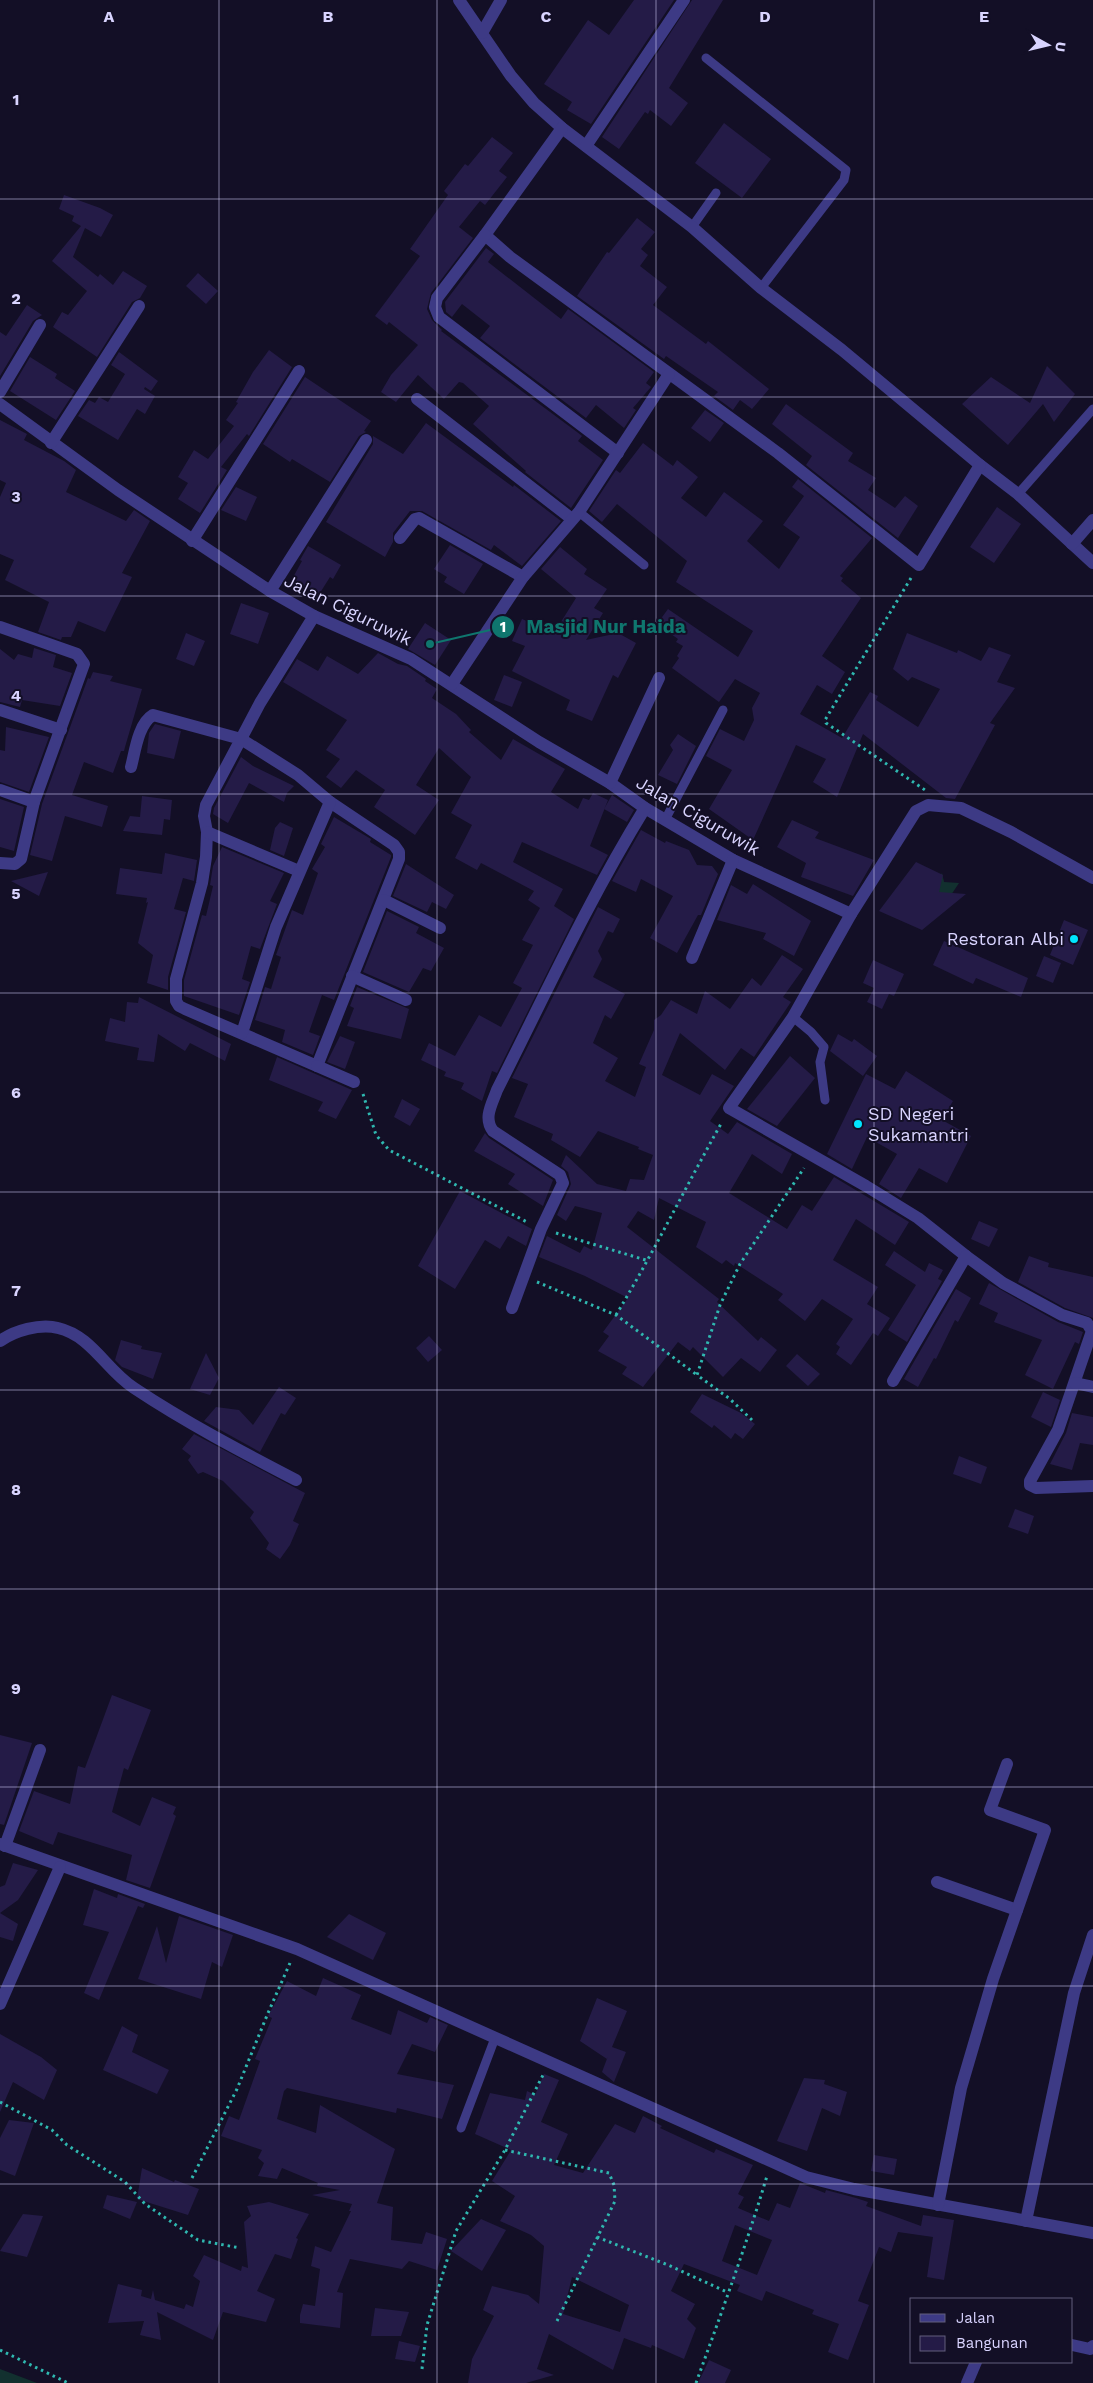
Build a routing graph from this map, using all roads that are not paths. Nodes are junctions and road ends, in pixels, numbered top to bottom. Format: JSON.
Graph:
{"nodes":[{"id":1,"x":459,"y":0,"type":"edge"},
{"id":2,"x":501,"y":0,"type":"edge"},
{"id":3,"x":684,"y":0,"type":"edge"},
{"id":4,"x":482,"y":32,"type":"junction"},
{"id":5,"x":706,"y":58,"type":"dead end"},
{"id":6,"x":562,"y":128,"type":"junction"},
{"id":7,"x":586,"y":146,"type":"junction"},
{"id":8,"x":716,"y":193,"type":"dead end"},
{"id":9,"x":692,"y":226,"type":"junction"},
{"id":10,"x":485,"y":235,"type":"junction"},
{"id":11,"x":761,"y":288,"type":"junction"},
{"id":12,"x":139,"y":306,"type":"dead end"},
{"id":13,"x":40,"y":325,"type":"dead end"},
{"id":14,"x":299,"y":371,"type":"dead end"},
{"id":15,"x":669,"y":374,"type":"junction"},
{"id":16,"x":0,"y":392,"type":"edge"},
{"id":17,"x":417,"y":399,"type":"dead end"},
{"id":18,"x":0,"y":404,"type":"edge"},
{"id":19,"x":1093,"y":409,"type":"edge"},
{"id":20,"x":366,"y":440,"type":"dead end"},
{"id":21,"x":51,"y":443,"type":"junction"},
{"id":22,"x":618,"y":453,"type":"junction"},
{"id":23,"x":980,"y":465,"type":"junction"},
{"id":24,"x":1018,"y":494,"type":"junction"},
{"id":25,"x":575,"y":515,"type":"junction"},
{"id":26,"x":1093,"y":520,"type":"edge"},
{"id":27,"x":400,"y":538,"type":"dead end"},
{"id":28,"x":192,"y":541,"type":"junction"},
{"id":29,"x":1072,"y":544,"type":"junction"},
{"id":30,"x":1093,"y":563,"type":"edge"},
{"id":31,"x":644,"y":565,"type":"dead end"},
{"id":32,"x":523,"y":577,"type":"junction"},
{"id":33,"x":270,"y":591,"type":"junction"},
{"id":34,"x":314,"y":616,"type":"junction"},
{"id":35,"x":0,"y":627,"type":"edge"},
{"id":36,"x":659,"y":678,"type":"dead end"},
{"id":37,"x":452,"y":684,"type":"junction"},
{"id":38,"x":0,"y":710,"type":"edge"},
{"id":39,"x":723,"y":710,"type":"dead end"},
{"id":40,"x":61,"y":730,"type":"junction"},
{"id":41,"x":241,"y":739,"type":"junction"},
{"id":42,"x":131,"y":767,"type":"dead end"},
{"id":43,"x":610,"y":783,"type":"junction"},
{"id":44,"x":0,"y":790,"type":"edge"},
{"id":45,"x":34,"y":802,"type":"junction"},
{"id":46,"x":330,"y":802,"type":"junction"},
{"id":47,"x":645,"y":808,"type":"junction"},
{"id":48,"x":665,"y":820,"type":"junction"},
{"id":49,"x":207,"y":832,"type":"junction"},
{"id":50,"x":733,"y":860,"type":"junction"},
{"id":51,"x":0,"y":863,"type":"edge"},
{"id":52,"x":299,"y":871,"type":"junction"},
{"id":53,"x":1093,"y":878,"type":"edge"},
{"id":54,"x":384,"y":900,"type":"junction"},
{"id":55,"x":851,"y":914,"type":"junction"},
{"id":56,"x":440,"y":928,"type":"dead end"},
{"id":57,"x":692,"y":958,"type":"dead end"},
{"id":58,"x":352,"y":976,"type":"junction"},
{"id":59,"x":406,"y":1000,"type":"dead end"},
{"id":60,"x":793,"y":1017,"type":"junction"},
{"id":61,"x":242,"y":1033,"type":"junction"},
{"id":62,"x":317,"y":1066,"type":"junction"},
{"id":63,"x":354,"y":1082,"type":"road end"},
{"id":64,"x":825,"y":1100,"type":"dead end"},
{"id":65,"x":966,"y":1256,"type":"junction"},
{"id":66,"x":512,"y":1308,"type":"dead end"},
{"id":67,"x":0,"y":1341,"type":"edge"},
{"id":68,"x":893,"y":1381,"type":"dead end"},
{"id":69,"x":1075,"y":1383,"type":"junction"},
{"id":70,"x":1093,"y":1387,"type":"edge"},
{"id":71,"x":296,"y":1480,"type":"dead end"},
{"id":72,"x":1093,"y":1486,"type":"edge"},
{"id":73,"x":40,"y":1750,"type":"dead end"},
{"id":74,"x":1007,"y":1764,"type":"dead end"},
{"id":75,"x":3,"y":1845,"type":"edge"},
{"id":76,"x":60,"y":1867,"type":"junction"},
{"id":77,"x":937,"y":1882,"type":"dead end"},
{"id":78,"x":1017,"y":1910,"type":"junction"},
{"id":79,"x":1093,"y":1936,"type":"edge"},
{"id":80,"x":0,"y":2004,"type":"edge"},
{"id":81,"x":495,"y":2038,"type":"junction"},
{"id":82,"x":461,"y":2128,"type":"dead end"},
{"id":83,"x":938,"y":2205,"type":"junction"},
{"id":84,"x":1026,"y":2221,"type":"junction"},
{"id":85,"x":1093,"y":2233,"type":"edge"},
{"id":86,"x":1073,"y":2345,"type":"edge"},
{"id":87,"x":1093,"y":2346,"type":"edge"},
{"id":88,"x":976,"y":2363,"type":"edge"},
{"id":89,"x":967,"y":2383,"type":"edge"}],
"edges":[{"from":1,"to":4,"type":"street"},
{"from":2,"to":4,"type":"street"},
{"from":3,"to":7,"type":"street"},
{"from":4,"to":6,"type":"street"},
{"from":5,"to":11,"type":"lane"},
{"from":6,"to":7,"type":"street"},
{"from":6,"to":10,"type":"street"},
{"from":7,"to":9,"type":"street"},
{"from":8,"to":9,"type":"lane"},
{"from":9,"to":11,"type":"street"},
{"from":10,"to":15,"type":"street"},
{"from":10,"to":22,"type":"street"},
{"from":11,"to":23,"type":"street"},
{"from":12,"to":21,"type":"street"},
{"from":13,"to":16,"type":"street"},
{"from":14,"to":28,"type":"street"},
{"from":15,"to":22,"type":"street"},
{"from":15,"to":23,"type":"street"},
{"from":17,"to":25,"type":"street"},
{"from":18,"to":21,"type":"street","name":"Jalan Ciguruwik"},
{"from":19,"to":24,"type":"lane"},
{"from":20,"to":33,"type":"street"},
{"from":21,"to":28,"type":"street","name":"Jalan Ciguruwik"},
{"from":22,"to":25,"type":"street"},
{"from":23,"to":24,"type":"street"},
{"from":24,"to":29,"type":"street"},
{"from":25,"to":31,"type":"lane"},
{"from":25,"to":32,"type":"street"},
{"from":26,"to":29,"type":"street"},
{"from":27,"to":32,"type":"street"},
{"from":28,"to":33,"type":"street","name":"Jalan Ciguruwik"},
{"from":29,"to":30,"type":"street"},
{"from":32,"to":37,"type":"street"},
{"from":33,"to":34,"type":"street","name":"Jalan Ciguruwik"},
{"from":34,"to":37,"type":"street","name":"Jalan Ciguruwik"},
{"from":34,"to":41,"type":"street"},
{"from":35,"to":40,"type":"street"},
{"from":36,"to":43,"type":"street"},
{"from":37,"to":43,"type":"street","name":"Jalan Ciguruwik"},
{"from":38,"to":40,"type":"street"},
{"from":39,"to":48,"type":"lane"},
{"from":40,"to":45,"type":"street"},
{"from":41,"to":42,"type":"street"},
{"from":41,"to":46,"type":"street"},
{"from":41,"to":49,"type":"street"},
{"from":43,"to":47,"type":"street","name":"Jalan Ciguruwik"},
{"from":44,"to":45,"type":"street"},
{"from":45,"to":51,"type":"street"},
{"from":46,"to":52,"type":"street"},
{"from":46,"to":54,"type":"street"},
{"from":47,"to":48,"type":"street","name":"Jalan Ciguruwik"},
{"from":47,"to":66,"type":"street"},
{"from":48,"to":50,"type":"street","name":"Jalan Ciguruwik"},
{"from":49,"to":52,"type":"street"},
{"from":49,"to":61,"type":"street"},
{"from":50,"to":55,"type":"street","name":"Jalan Ciguruwik"},
{"from":50,"to":57,"type":"street"},
{"from":52,"to":61,"type":"street"},
{"from":53,"to":55,"type":"street"},
{"from":54,"to":56,"type":"street"},
{"from":54,"to":58,"type":"street"},
{"from":55,"to":60,"type":"street"},
{"from":58,"to":59,"type":"street"},
{"from":58,"to":62,"type":"street"},
{"from":60,"to":64,"type":"lane"},
{"from":60,"to":65,"type":"street"},
{"from":61,"to":62,"type":"street"},
{"from":62,"to":63,"type":"street"},
{"from":65,"to":68,"type":"street"},
{"from":65,"to":69,"type":"street"},
{"from":67,"to":71,"type":"street"},
{"from":69,"to":70,"type":"street"},
{"from":69,"to":72,"type":"street"},
{"from":73,"to":75,"type":"street"},
{"from":74,"to":78,"type":"street"},
{"from":75,"to":76,"type":"street"},
{"from":76,"to":80,"type":"street"},
{"from":76,"to":81,"type":"street"},
{"from":77,"to":78,"type":"street"},
{"from":78,"to":83,"type":"street"},
{"from":79,"to":84,"type":"street"},
{"from":81,"to":82,"type":"lane"},
{"from":81,"to":83,"type":"street"},
{"from":83,"to":84,"type":"street"},
{"from":84,"to":85,"type":"street"},
{"from":86,"to":87,"type":"street"},
{"from":88,"to":89,"type":"street"}]}
